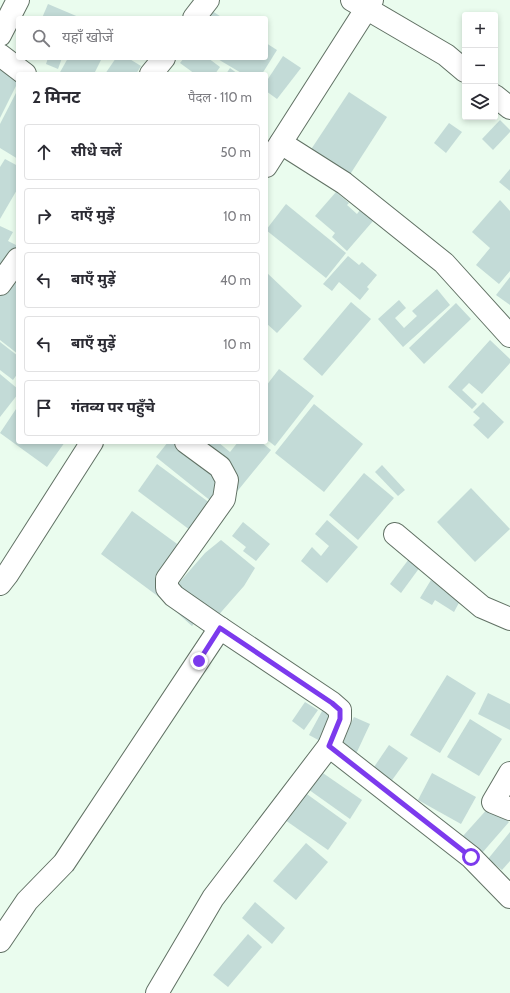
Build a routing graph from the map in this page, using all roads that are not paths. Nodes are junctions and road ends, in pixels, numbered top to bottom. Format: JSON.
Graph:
{"nodes":[{"id":1,"x":18,"y":0,"type":"edge"},
{"id":2,"x":208,"y":0,"type":"edge"},
{"id":3,"x":363,"y":3,"type":"edge"},
{"id":4,"x":196,"y":16,"type":"edge"},
{"id":5,"x":0,"y":35,"type":"edge"},
{"id":6,"x":0,"y":55,"type":"edge"},
{"id":7,"x":162,"y":60,"type":"edge"},
{"id":8,"x":462,"y":68,"type":"edge"},
{"id":9,"x":22,"y":72,"type":"edge"},
{"id":10,"x":153,"y":72,"type":"edge"},
{"id":11,"x":498,"y":98,"type":"edge"},
{"id":12,"x":510,"y":108,"type":"edge"},
{"id":13,"x":281,"y":143,"type":"junction"},
{"id":14,"x":268,"y":163,"type":"edge"},
{"id":15,"x":16,"y":262,"type":"edge"},
{"id":16,"x":0,"y":284,"type":"edge"},
{"id":17,"x":510,"y":336,"type":"edge"},
{"id":18,"x":91,"y":444,"type":"edge"},
{"id":19,"x":189,"y":444,"type":"edge"},
{"id":20,"x":395,"y":534,"type":"dead end"},
{"id":21,"x":0,"y":584,"type":"edge"},
{"id":22,"x":510,"y":619,"type":"edge"},
{"id":23,"x":220,"y":628,"type":"junction"},
{"id":24,"x":329,"y":746,"type":"junction"},
{"id":25,"x":510,"y":773,"type":"edge"},
{"id":26,"x":510,"y":809,"type":"edge"},
{"id":27,"x":510,"y":897,"type":"edge"},
{"id":28,"x":0,"y":940,"type":"edge"},
{"id":29,"x":157,"y":993,"type":"edge"}],
"edges":[{"from":1,"to":5,"type":"street"},
{"from":2,"to":4,"type":"street"},
{"from":3,"to":8,"type":"street"},
{"from":3,"to":13,"type":"street"},
{"from":6,"to":9,"type":"street"},
{"from":7,"to":10,"type":"street"},
{"from":11,"to":12,"type":"street"},
{"from":13,"to":14,"type":"street"},
{"from":13,"to":17,"type":"street"},
{"from":15,"to":16,"type":"street"},
{"from":18,"to":21,"type":"street"},
{"from":19,"to":23,"type":"street"},
{"from":20,"to":22,"type":"street"},
{"from":23,"to":24,"type":"street"},
{"from":23,"to":28,"type":"street"},
{"from":24,"to":27,"type":"street"},
{"from":24,"to":29,"type":"street"},
{"from":25,"to":26,"type":"street"}]}
